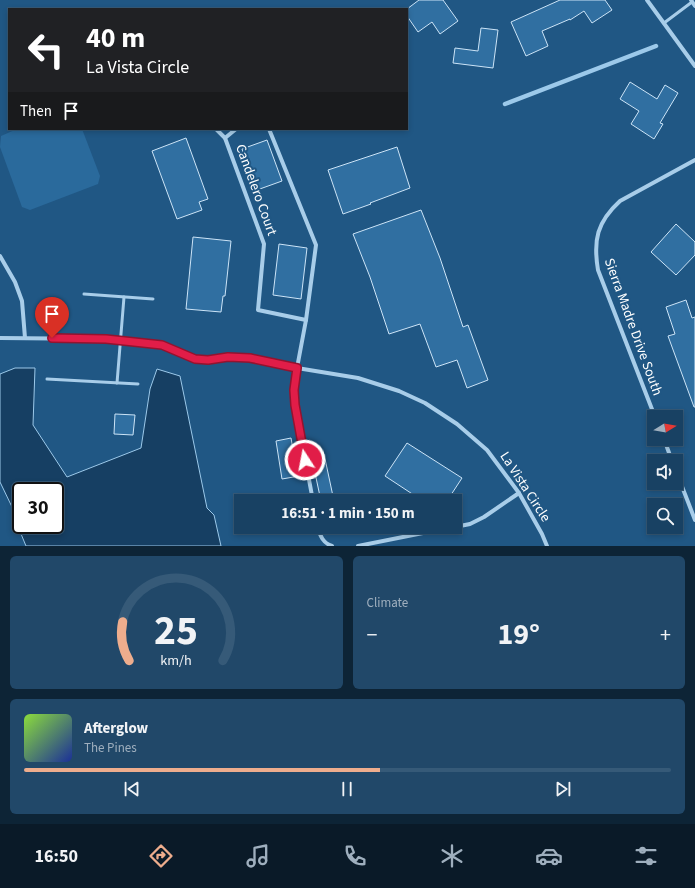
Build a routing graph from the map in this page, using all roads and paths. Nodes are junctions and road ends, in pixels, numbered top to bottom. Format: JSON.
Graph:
{"nodes":[{"id":1,"x":647,"y":0,"type":"edge"},
{"id":2,"x":693,"y":3,"type":"edge"},
{"id":3,"x":664,"y":23,"type":"junction"},
{"id":4,"x":695,"y":66,"type":"edge"},
{"id":5,"x":217,"y":130,"type":"edge"},
{"id":6,"x":235,"y":130,"type":"edge"},
{"id":7,"x":269,"y":130,"type":"edge"},
{"id":8,"x":225,"y":138,"type":"junction"},
{"id":9,"x":695,"y":160,"type":"edge"},
{"id":10,"x":0,"y":256,"type":"edge"},
{"id":11,"x":84,"y":294,"type":"dead end"},
{"id":12,"x":124,"y":297,"type":"junction"},
{"id":13,"x":153,"y":299,"type":"dead end"},
{"id":14,"x":306,"y":320,"type":"junction"},
{"id":15,"x":0,"y":338,"type":"edge"},
{"id":16,"x":25,"y":338,"type":"junction"},
{"id":17,"x":120,"y":342,"type":"junction"},
{"id":18,"x":297,"y":368,"type":"junction"},
{"id":19,"x":47,"y":379,"type":"dead end"},
{"id":20,"x":117,"y":382,"type":"junction"},
{"id":21,"x":138,"y":384,"type":"dead end"},
{"id":22,"x":652,"y":410,"type":"edge"},
{"id":23,"x":683,"y":489,"type":"edge"},
{"id":24,"x":519,"y":493,"type":"junction"},
{"id":25,"x":312,"y":494,"type":"edge"},
{"id":26,"x":695,"y":520,"type":"edge"},
{"id":27,"x":462,"y":526,"type":"edge"},
{"id":28,"x":320,"y":534,"type":"edge"},
{"id":29,"x":419,"y":534,"type":"edge"},
{"id":30,"x":332,"y":546,"type":"edge"},
{"id":31,"x":358,"y":546,"type":"edge"},
{"id":32,"x":547,"y":546,"type":"edge"}],
"edges":[{"from":1,"to":3,"type":"street"},
{"from":2,"to":3,"type":"lane"},
{"from":3,"to":4,"type":"street"},
{"from":5,"to":8,"type":"street","name":"Candelero Court"},
{"from":6,"to":8,"type":"street"},
{"from":7,"to":14,"type":"street"},
{"from":8,"to":14,"type":"street","name":"Candelero Court"},
{"from":9,"to":22,"type":"street","name":"Sierra Madre Drive South"},
{"from":10,"to":16,"type":"street"},
{"from":11,"to":12,"type":"lane"},
{"from":12,"to":13,"type":"lane"},
{"from":12,"to":17,"type":"lane"},
{"from":14,"to":18,"type":"street"},
{"from":15,"to":16,"type":"street","name":"La Vista Circle"},
{"from":16,"to":17,"type":"street","name":"La Vista Circle"},
{"from":17,"to":18,"type":"street","name":"La Vista Circle"},
{"from":17,"to":20,"type":"lane"},
{"from":18,"to":24,"type":"street","name":"La Vista Circle"},
{"from":18,"to":25,"type":"street"},
{"from":19,"to":20,"type":"lane"},
{"from":20,"to":21,"type":"lane"},
{"from":23,"to":26,"type":"street"},
{"from":24,"to":27,"type":"street"},
{"from":24,"to":32,"type":"street","name":"La Vista Circle"},
{"from":28,"to":30,"type":"street"},
{"from":29,"to":31,"type":"street"}]}
